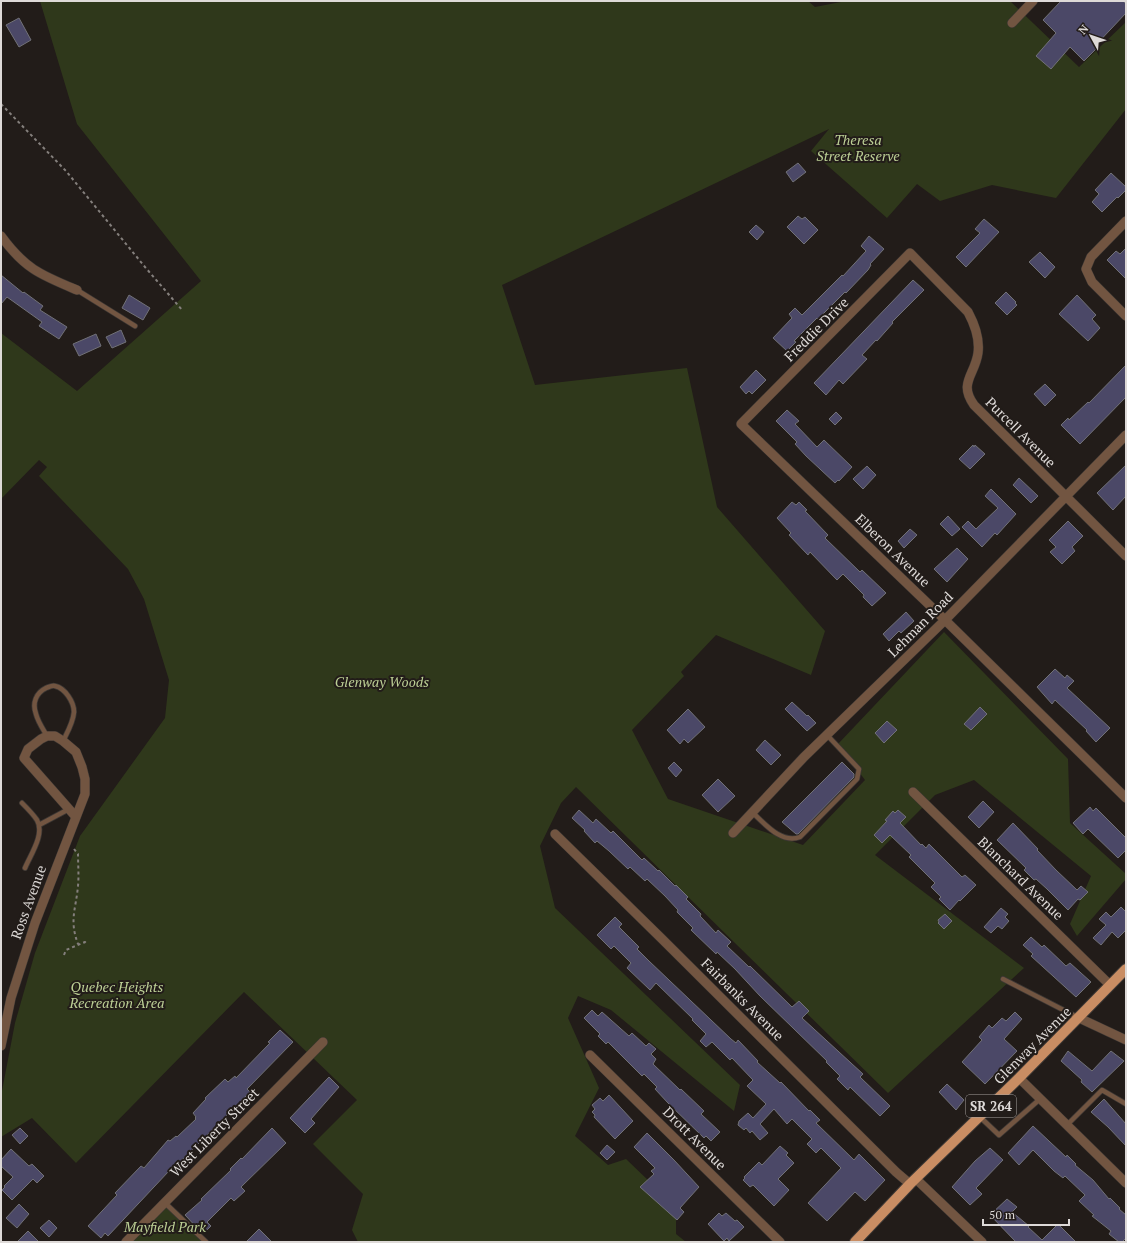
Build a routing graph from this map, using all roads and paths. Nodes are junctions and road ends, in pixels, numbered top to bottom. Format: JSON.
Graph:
{"nodes":[{"id":1,"x":1033,"y":1,"type":"edge"},
{"id":2,"x":1012,"y":23,"type":"dead end"},
{"id":3,"x":1,"y":104,"type":"edge"},
{"id":4,"x":1126,"y":221,"type":"edge"},
{"id":5,"x":1,"y":236,"type":"edge"},
{"id":6,"x":910,"y":253,"type":"joint"},
{"id":7,"x":77,"y":290,"type":"joint"},
{"id":8,"x":184,"y":311,"type":"dead end"},
{"id":9,"x":1126,"y":316,"type":"edge"},
{"id":10,"x":136,"y":326,"type":"dead end"},
{"id":11,"x":741,"y":424,"type":"joint"},
{"id":12,"x":1126,"y":435,"type":"edge"},
{"id":13,"x":1065,"y":496,"type":"junction"},
{"id":14,"x":1126,"y":556,"type":"edge"},
{"id":15,"x":945,"y":620,"type":"junction"},
{"id":16,"x":828,"y":734,"type":"junction"},
{"id":17,"x":47,"y":736,"type":"junction"},
{"id":18,"x":63,"y":741,"type":"junction"},
{"id":19,"x":913,"y":792,"type":"dead end"},
{"id":20,"x":1126,"y":798,"type":"edge"},
{"id":21,"x":22,"y":803,"type":"dead end"},
{"id":22,"x":69,"y":810,"type":"junction"},
{"id":23,"x":752,"y":812,"type":"junction"},
{"id":24,"x":76,"y":817,"type":"junction"},
{"id":25,"x":39,"y":825,"type":"junction"},
{"id":26,"x":733,"y":833,"type":"dead end"},
{"id":27,"x":555,"y":834,"type":"dead end"},
{"id":28,"x":73,"y":848,"type":"dead end"},
{"id":29,"x":25,"y":868,"type":"dead end"},
{"id":30,"x":86,"y":942,"type":"dead end"},
{"id":31,"x":78,"y":944,"type":"junction"},
{"id":32,"x":64,"y":955,"type":"dead end"},
{"id":33,"x":1126,"y":969,"type":"edge"},
{"id":34,"x":1003,"y":978,"type":"dead end"},
{"id":35,"x":1110,"y":985,"type":"junction"},
{"id":36,"x":1078,"y":1018,"type":"junction"},
{"id":37,"x":1126,"y":1040,"type":"edge"},
{"id":38,"x":322,"y":1042,"type":"dead end"},
{"id":39,"x":1,"y":1046,"type":"edge"},
{"id":40,"x":590,"y":1055,"type":"dead end"},
{"id":41,"x":1019,"y":1078,"type":"junction"},
{"id":42,"x":1040,"y":1099,"type":"junction"},
{"id":43,"x":1126,"y":1104,"type":"edge"},
{"id":44,"x":980,"y":1117,"type":"junction"},
{"id":45,"x":1067,"y":1125,"type":"junction"},
{"id":46,"x":913,"y":1182,"type":"junction"},
{"id":47,"x":1126,"y":1183,"type":"edge"},
{"id":48,"x":164,"y":1202,"type":"junction"},
{"id":49,"x":126,"y":1242,"type":"edge"},
{"id":50,"x":206,"y":1242,"type":"edge"},
{"id":51,"x":780,"y":1242,"type":"edge"},
{"id":52,"x":855,"y":1242,"type":"edge"},
{"id":53,"x":982,"y":1242,"type":"edge"}],
"edges":[{"from":1,"to":2,"type":"street"},
{"from":3,"to":8,"type":"path"},
{"from":4,"to":9,"type":"street"},
{"from":5,"to":7,"type":"street"},
{"from":6,"to":11,"type":"street","name":"Freddie Drive"},
{"from":6,"to":13,"type":"street","name":"Purcell Avenue"},
{"from":7,"to":10,"type":"lane"},
{"from":11,"to":15,"type":"street","name":"Elberon Avenue"},
{"from":12,"to":13,"type":"street","name":"Lehman Road"},
{"from":13,"to":14,"type":"street","name":"Purcell Avenue"},
{"from":13,"to":15,"type":"street","name":"Lehman Road"},
{"from":15,"to":16,"type":"street","name":"Lehman Road"},
{"from":15,"to":20,"type":"street","name":"Elberon Avenue"},
{"from":16,"to":23,"type":"street","name":"Lehman Road"},
{"from":16,"to":23,"type":"lane"},
{"from":17,"to":18,"type":"street","name":"Ross Avenue"},
{"from":17,"to":18,"type":"lane"},
{"from":17,"to":22,"type":"street"},
{"from":18,"to":24,"type":"street","name":"Ross Avenue"},
{"from":19,"to":35,"type":"street","name":"Blanchard Avenue"},
{"from":21,"to":25,"type":"lane"},
{"from":22,"to":24,"type":"street"},
{"from":22,"to":25,"type":"lane"},
{"from":23,"to":26,"type":"street","name":"Lehman Road"},
{"from":24,"to":39,"type":"street","name":"Ross Avenue"},
{"from":25,"to":29,"type":"lane"},
{"from":27,"to":46,"type":"street","name":"Fairbanks Avenue"},
{"from":28,"to":31,"type":"path"},
{"from":30,"to":31,"type":"path"},
{"from":31,"to":32,"type":"path"},
{"from":33,"to":35,"type":"main road","name":"Glenway Avenue","number":"SR 264"},
{"from":34,"to":36,"type":"lane"},
{"from":35,"to":36,"type":"main road","name":"Glenway Avenue","number":"SR 264"},
{"from":36,"to":37,"type":"street"},
{"from":36,"to":41,"type":"main road","name":"Glenway Avenue","number":"SR 264"},
{"from":38,"to":48,"type":"street","name":"West Liberty Street"},
{"from":40,"to":51,"type":"street","name":"Drott Avenue"},
{"from":41,"to":42,"type":"street"},
{"from":41,"to":44,"type":"main road","name":"Glenway Avenue","number":"SR 264"},
{"from":42,"to":44,"type":"lane"},
{"from":42,"to":45,"type":"street"},
{"from":43,"to":45,"type":"lane"},
{"from":44,"to":46,"type":"main road","name":"Glenway Avenue","number":"SR 264"},
{"from":45,"to":47,"type":"street"},
{"from":46,"to":52,"type":"main road","name":"Glenway Avenue","number":"SR 264"},
{"from":46,"to":53,"type":"street","name":"Fairbanks Avenue"},
{"from":48,"to":49,"type":"street","name":"West Liberty Street"},
{"from":48,"to":50,"type":"lane"}]}
